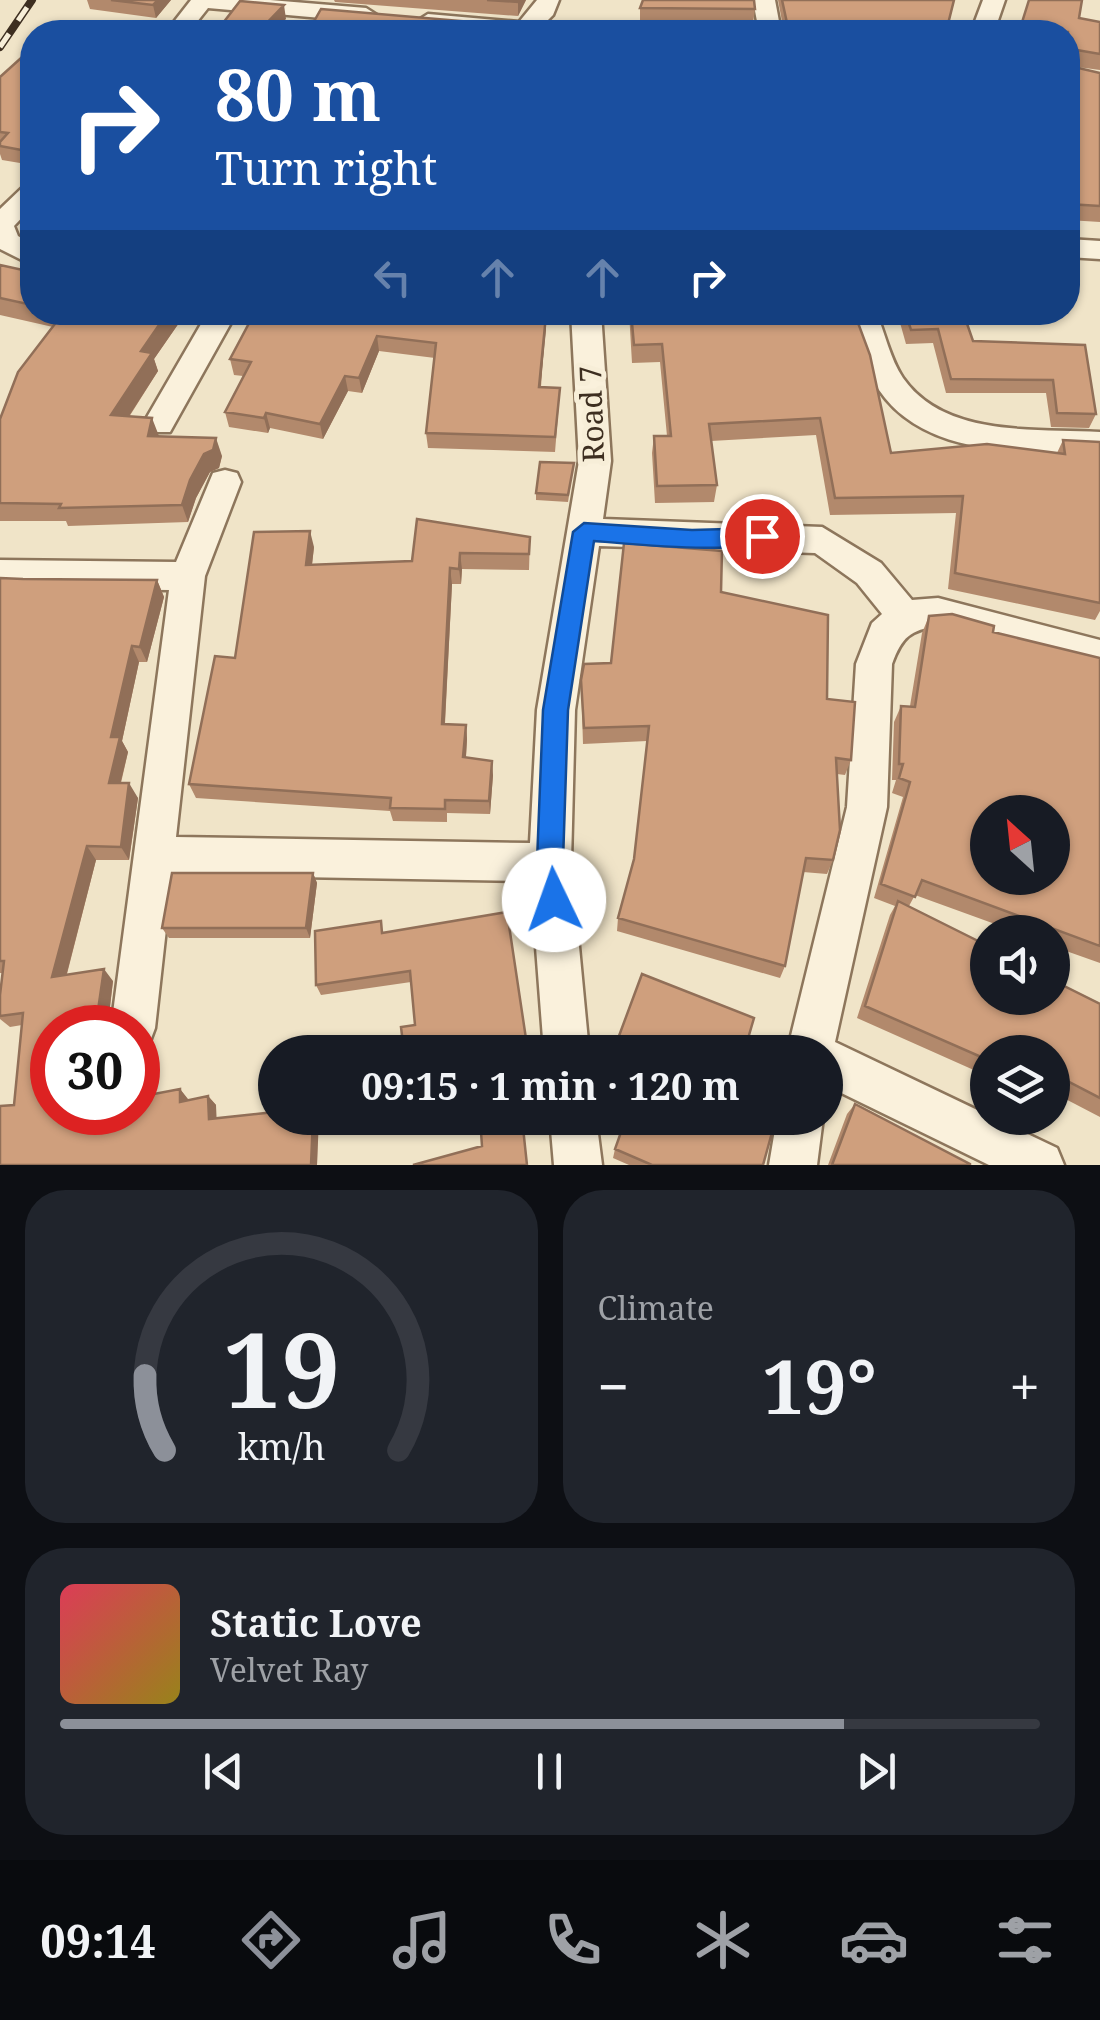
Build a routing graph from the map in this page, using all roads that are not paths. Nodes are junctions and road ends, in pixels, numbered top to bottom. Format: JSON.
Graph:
{"nodes":[{"id":1,"x":203,"y":0,"type":"edge"},
{"id":2,"x":187,"y":20,"type":"edge"},
{"id":3,"x":418,"y":20,"type":"edge"},
{"id":4,"x":20,"y":204,"type":"edge"},
{"id":5,"x":20,"y":249,"type":"edge"},
{"id":6,"x":215,"y":325,"type":"edge"},
{"id":7,"x":587,"y":325,"type":"edge"},
{"id":8,"x":866,"y":325,"type":"edge"},
{"id":9,"x":159,"y":424,"type":"dead end"},
{"id":10,"x":1100,"y":444,"type":"edge"},
{"id":11,"x":225,"y":482,"type":"dead end"},
{"id":12,"x":584,"y":532,"type":"junction"},
{"id":13,"x":0,"y":574,"type":"edge"},
{"id":14,"x":188,"y":576,"type":"junction"},
{"id":15,"x":904,"y":616,"type":"junction"},
{"id":16,"x":1100,"y":655,"type":"edge"},
{"id":17,"x":152,"y":856,"type":"junction"},
{"id":18,"x":550,"y":862,"type":"junction"},
{"id":19,"x":136,"y":1005,"type":"edge"},
{"id":20,"x":566,"y":1035,"type":"edge"},
{"id":21,"x":814,"y":1035,"type":"edge"},
{"id":22,"x":843,"y":1069,"type":"edge"},
{"id":23,"x":575,"y":1135,"type":"edge"},
{"id":24,"x":797,"y":1135,"type":"edge"},
{"id":25,"x":578,"y":1165,"type":"edge"},
{"id":26,"x":793,"y":1165,"type":"edge"},
{"id":27,"x":1040,"y":1165,"type":"edge"}],
"edges":[{"from":1,"to":2,"type":"street"},
{"from":1,"to":3,"type":"street"},
{"from":4,"to":5,"type":"street"},
{"from":6,"to":9,"type":"street"},
{"from":7,"to":12,"type":"street","name":"Road 7"},
{"from":8,"to":10,"type":"street"},
{"from":11,"to":14,"type":"street"},
{"from":12,"to":15,"type":"street"},
{"from":12,"to":18,"type":"street","name":"Road 7"},
{"from":13,"to":14,"type":"street"},
{"from":14,"to":17,"type":"street"},
{"from":15,"to":16,"type":"street"},
{"from":15,"to":21,"type":"street"},
{"from":17,"to":18,"type":"street"},
{"from":17,"to":19,"type":"street"},
{"from":18,"to":20,"type":"street","name":"Road 7"},
{"from":22,"to":27,"type":"street"},
{"from":23,"to":25,"type":"street"},
{"from":24,"to":26,"type":"street"}]}
